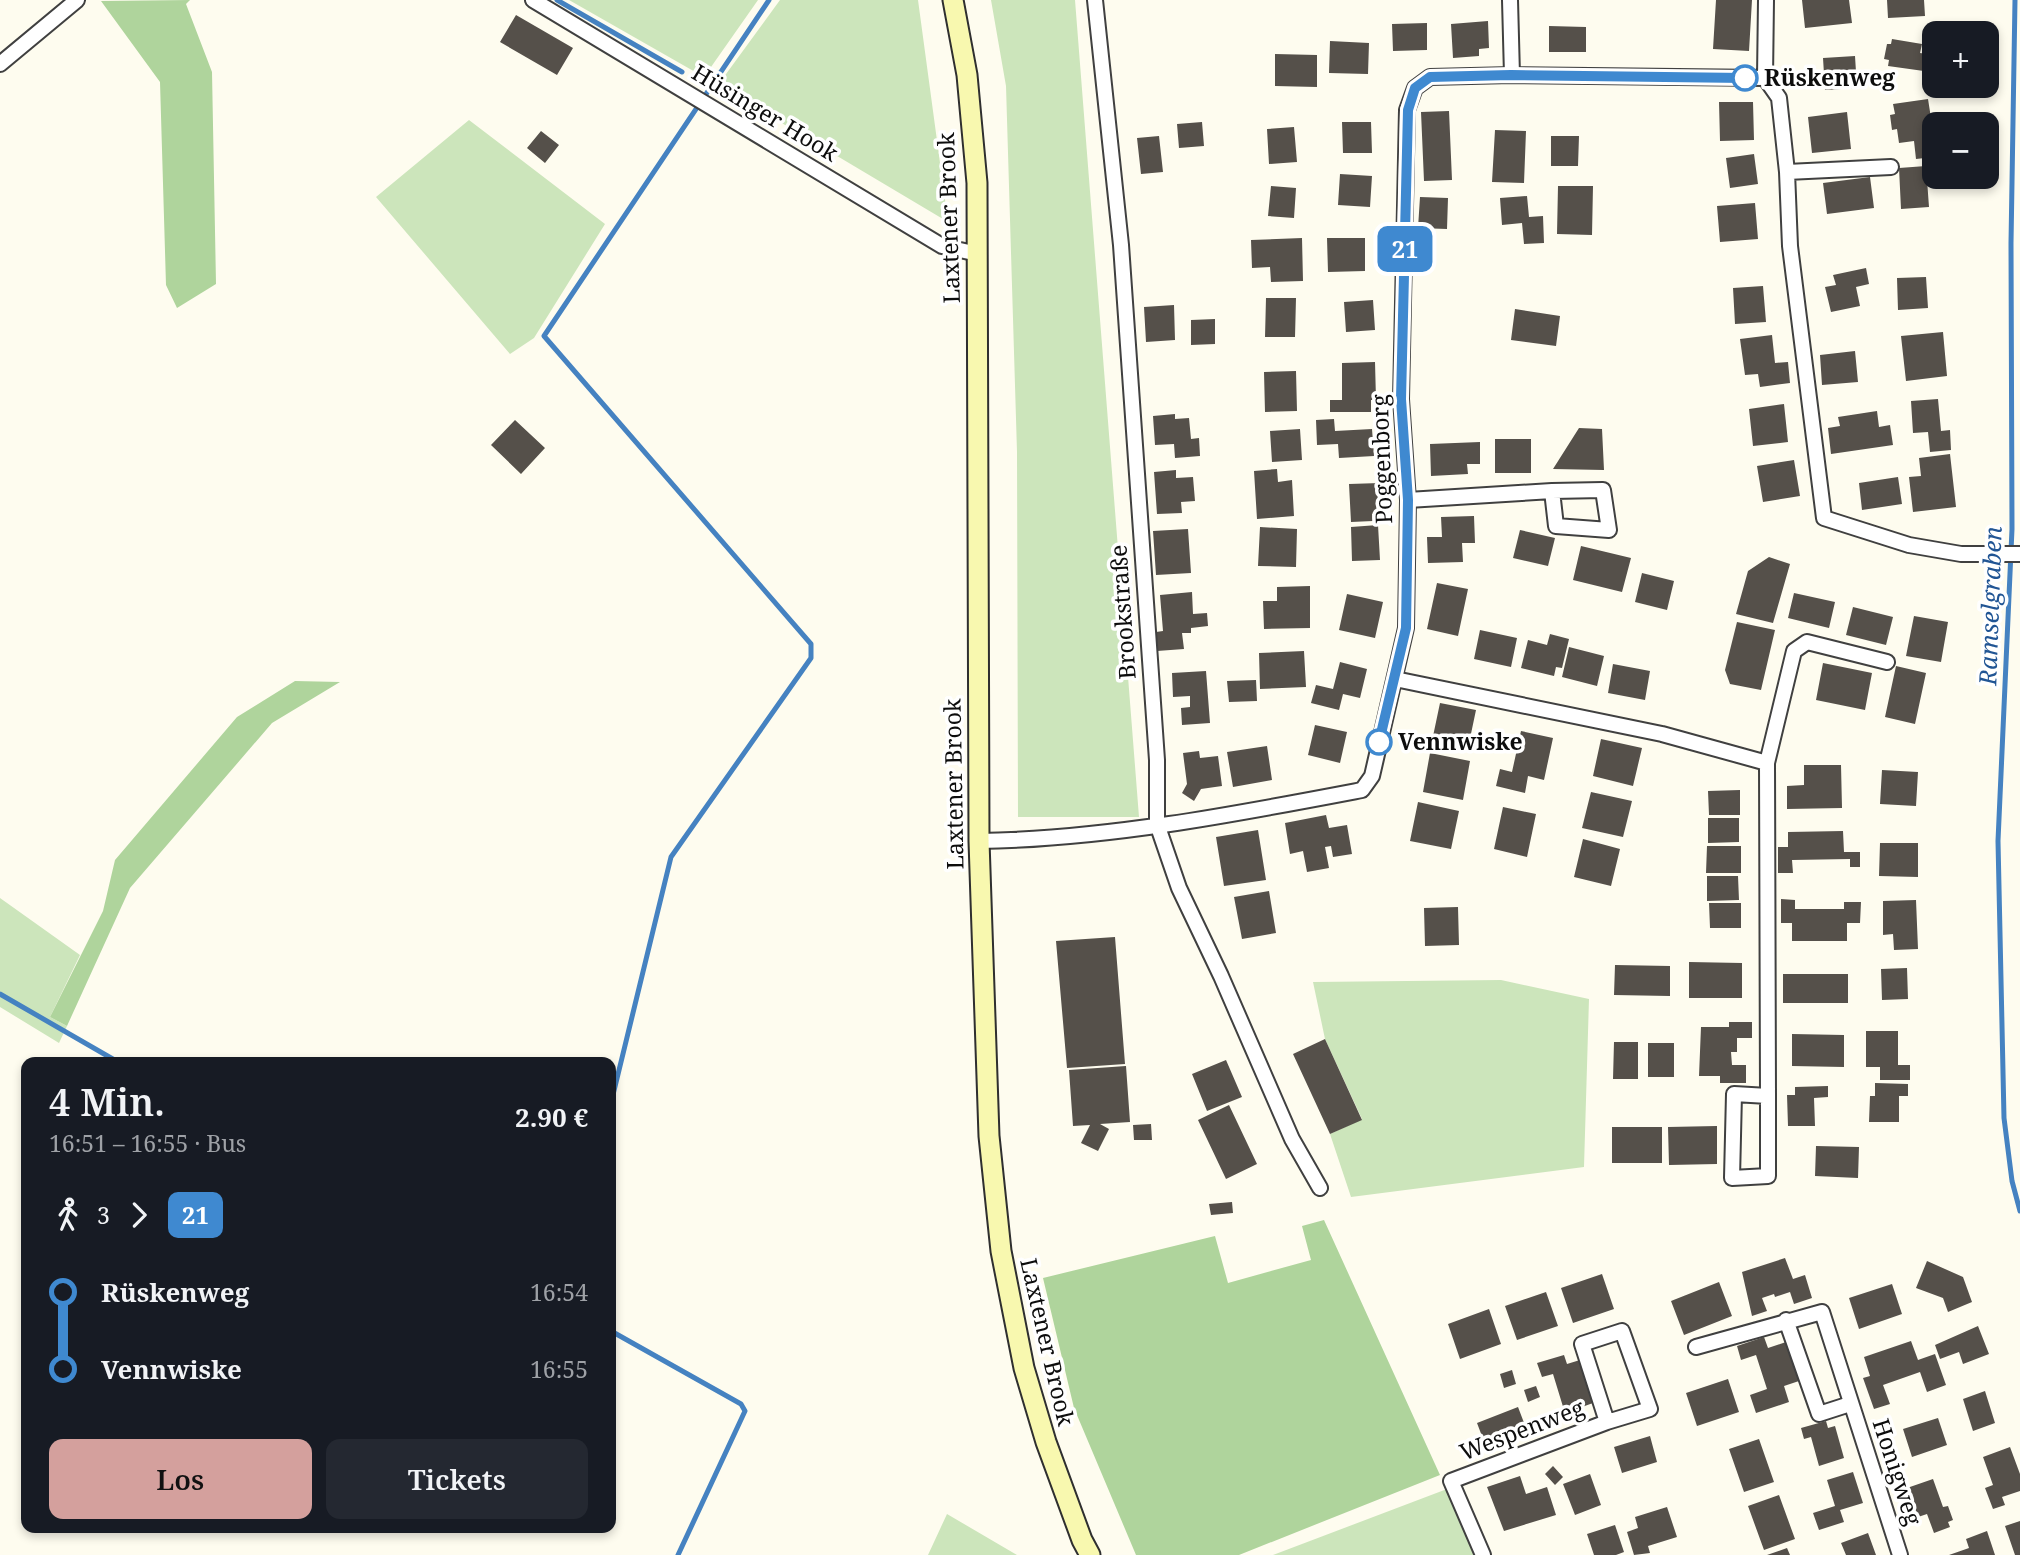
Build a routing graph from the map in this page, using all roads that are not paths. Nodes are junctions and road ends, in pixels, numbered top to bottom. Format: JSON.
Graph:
{"nodes":[{"id":1,"x":77,"y":0,"type":"edge"},
{"id":2,"x":533,"y":0,"type":"edge"},
{"id":3,"x":953,"y":0,"type":"edge"},
{"id":4,"x":1095,"y":0,"type":"edge"},
{"id":5,"x":1510,"y":0,"type":"edge"},
{"id":6,"x":1766,"y":0,"type":"edge"},
{"id":7,"x":0,"y":64,"type":"edge"},
{"id":8,"x":1511,"y":75,"type":"junction"},
{"id":9,"x":1765,"y":78,"type":"junction"},
{"id":10,"x":1891,"y":167,"type":"dead end"},
{"id":11,"x":1787,"y":172,"type":"junction"},
{"id":12,"x":978,"y":254,"type":"junction"},
{"id":13,"x":1552,"y":491,"type":"junction"},
{"id":14,"x":1408,"y":500,"type":"junction"},
{"id":15,"x":2020,"y":554,"type":"edge"},
{"id":16,"x":1887,"y":662,"type":"dead end"},
{"id":17,"x":1395,"y":679,"type":"junction"},
{"id":18,"x":1767,"y":763,"type":"junction"},
{"id":19,"x":1157,"y":824,"type":"junction"},
{"id":20,"x":979,"y":841,"type":"junction"},
{"id":21,"x":1768,"y":1096,"type":"junction"},
{"id":22,"x":1320,"y":1188,"type":"dead end"},
{"id":23,"x":1786,"y":1320,"type":"junction"},
{"id":24,"x":1696,"y":1347,"type":"dead end"},
{"id":25,"x":1850,"y":1404,"type":"junction"},
{"id":26,"x":1607,"y":1422,"type":"junction"},
{"id":27,"x":1090,"y":1555,"type":"edge"},
{"id":28,"x":1483,"y":1555,"type":"edge"},
{"id":29,"x":1900,"y":1555,"type":"edge"}],
"edges":[{"from":1,"to":7,"type":"street"},
{"from":2,"to":12,"type":"street","name":"Hüsinger Hook"},
{"from":3,"to":12,"type":"street","name":"Laxtener Brook"},
{"from":4,"to":19,"type":"street","name":"Brookstraße"},
{"from":5,"to":8,"type":"street"},
{"from":6,"to":9,"type":"street"},
{"from":8,"to":9,"type":"street","name":"Poggenborg"},
{"from":8,"to":14,"type":"street","name":"Poggenborg"},
{"from":9,"to":11,"type":"street"},
{"from":10,"to":11,"type":"street"},
{"from":11,"to":15,"type":"street"},
{"from":12,"to":20,"type":"street","name":"Laxtener Brook"},
{"from":13,"to":13,"type":"street"},
{"from":13,"to":14,"type":"street"},
{"from":14,"to":17,"type":"street","name":"Poggenborg"},
{"from":16,"to":18,"type":"street"},
{"from":17,"to":18,"type":"street"},
{"from":17,"to":19,"type":"street","name":"Poggenborg"},
{"from":18,"to":21,"type":"street"},
{"from":19,"to":20,"type":"street","name":"Poggenborg"},
{"from":19,"to":22,"type":"street","name":"Brookstraße"},
{"from":20,"to":27,"type":"street","name":"Laxtener Brook"},
{"from":21,"to":21,"type":"street"},
{"from":23,"to":24,"type":"street","name":"Honigweg"},
{"from":23,"to":25,"type":"street","name":"Honigweg"},
{"from":23,"to":25,"type":"street","name":"Honigweg"},
{"from":25,"to":29,"type":"street","name":"Honigweg"},
{"from":26,"to":26,"type":"street","name":"Wespenweg"},
{"from":26,"to":28,"type":"street","name":"Wespenweg"}]}
